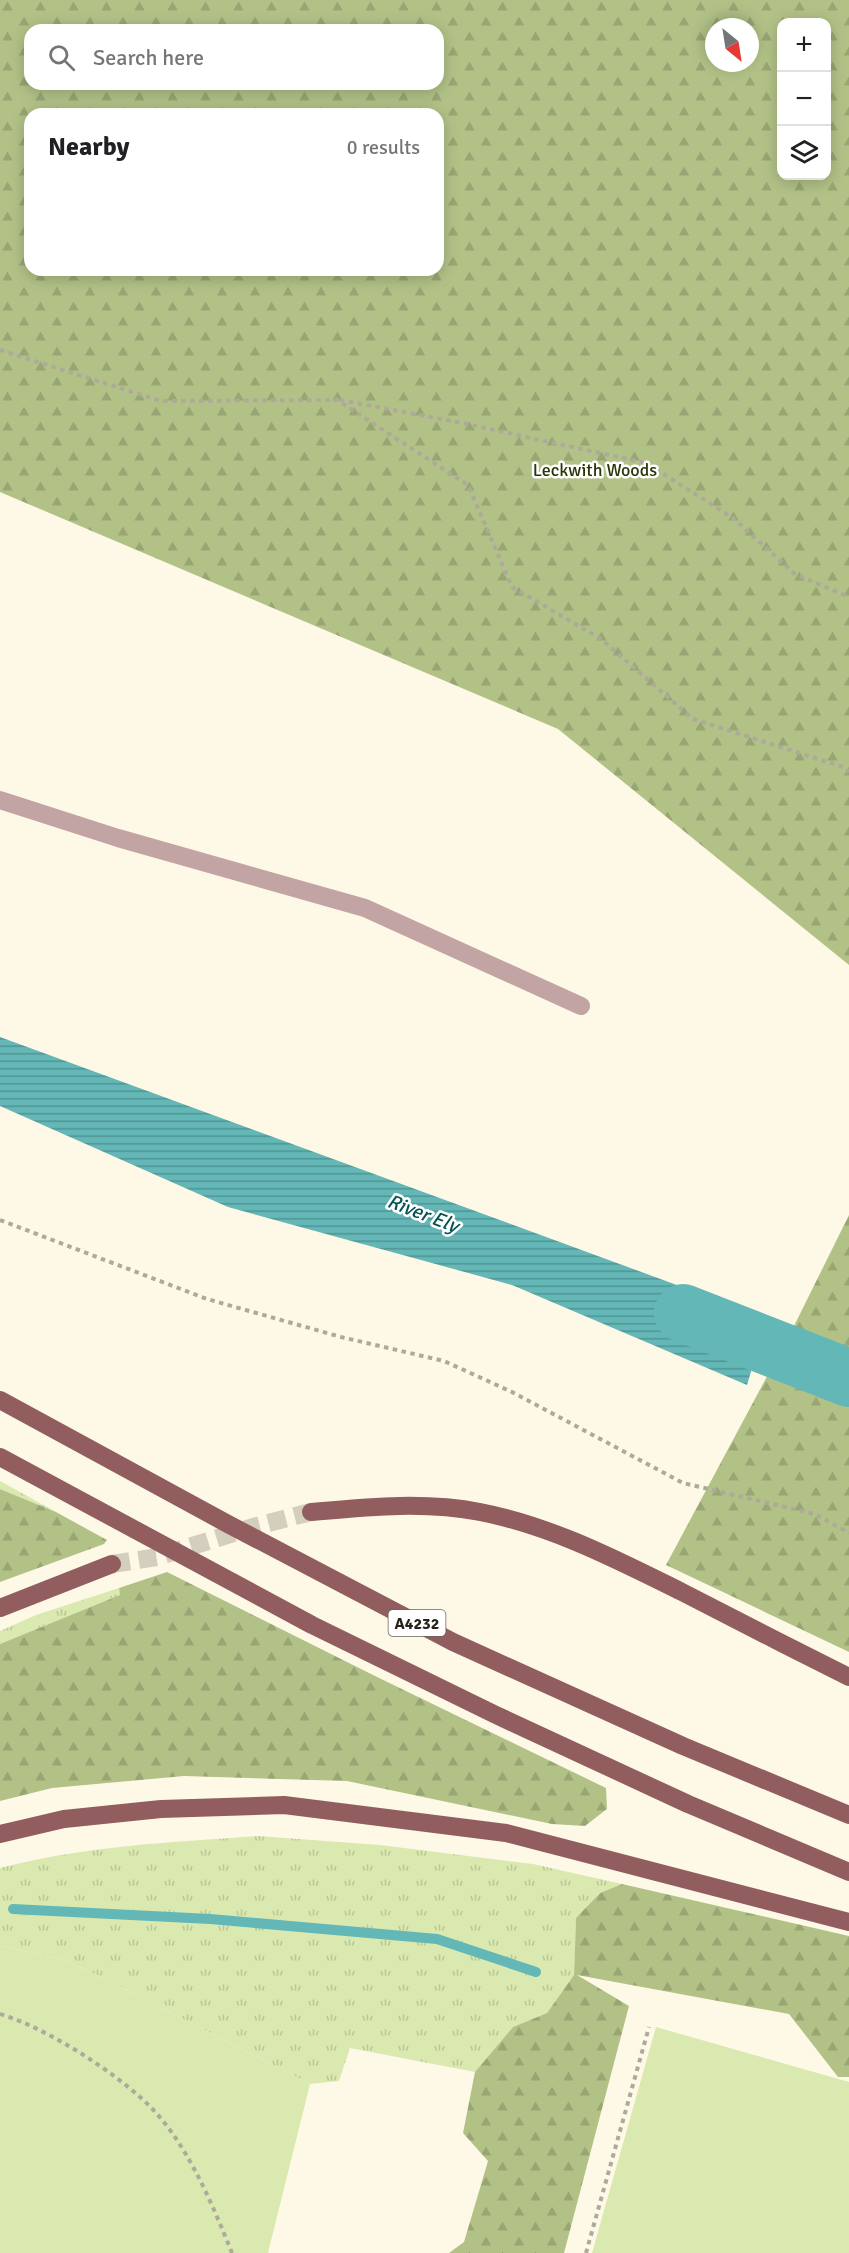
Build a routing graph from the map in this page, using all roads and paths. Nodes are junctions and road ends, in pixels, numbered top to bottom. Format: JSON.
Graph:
{"nodes":[{"id":1,"x":0,"y":350,"type":"edge"},
{"id":2,"x":337,"y":400,"type":"junction"},
{"id":3,"x":849,"y":597,"type":"edge"},
{"id":4,"x":849,"y":772,"type":"edge"},
{"id":5,"x":0,"y":800,"type":"edge"},
{"id":6,"x":581,"y":1006,"type":"dead end"},
{"id":7,"x":0,"y":1220,"type":"edge"},
{"id":8,"x":0,"y":1400,"type":"edge"},
{"id":9,"x":0,"y":1457,"type":"edge"},
{"id":10,"x":311,"y":1512,"type":"tunnel mouth"},
{"id":11,"x":849,"y":1533,"type":"edge"},
{"id":12,"x":112,"y":1564,"type":"tunnel mouth"},
{"id":13,"x":0,"y":1608,"type":"edge"},
{"id":14,"x":849,"y":1677,"type":"edge"},
{"id":15,"x":849,"y":1815,"type":"edge"},
{"id":16,"x":0,"y":1834,"type":"edge"},
{"id":17,"x":849,"y":1872,"type":"edge"},
{"id":18,"x":849,"y":1922,"type":"edge"},
{"id":19,"x":0,"y":2014,"type":"edge"},
{"id":20,"x":649,"y":2027,"type":"dead end"},
{"id":21,"x":232,"y":2253,"type":"edge"},
{"id":22,"x":586,"y":2253,"type":"edge"}],
"edges":[{"from":1,"to":2,"type":"path"},
{"from":2,"to":3,"type":"path"},
{"from":2,"to":4,"type":"path"},
{"from":5,"to":6,"type":"lane"},
{"from":7,"to":11,"type":"path"},
{"from":8,"to":15,"type":"main road","number":"A4232"},
{"from":9,"to":17,"type":"main road","number":"A4232"},
{"from":10,"to":14,"type":"main road"},
{"from":12,"to":13,"type":"main road"},
{"from":16,"to":18,"type":"main road"},
{"from":19,"to":21,"type":"path"},
{"from":20,"to":22,"type":"path"}]}
